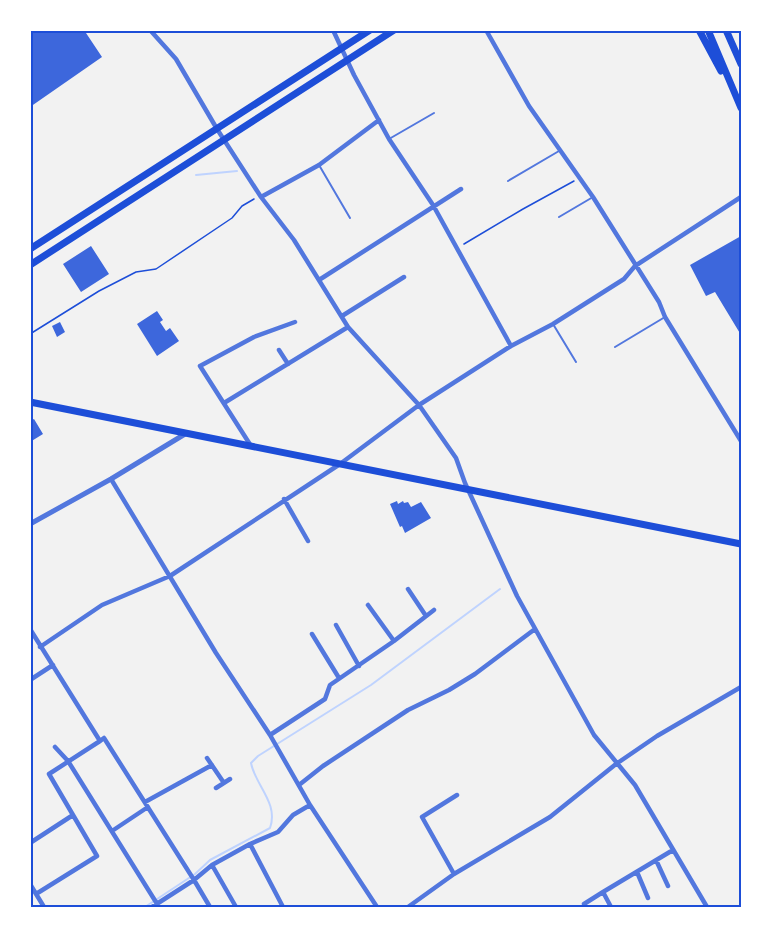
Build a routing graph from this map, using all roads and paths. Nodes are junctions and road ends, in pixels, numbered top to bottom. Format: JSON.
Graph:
{"nodes":[{"id":1,"x":150,"y":30,"type":"edge"},
{"id":2,"x":333,"y":30,"type":"edge"},
{"id":3,"x":370,"y":30,"type":"edge"},
{"id":4,"x":394,"y":30,"type":"edge"},
{"id":5,"x":486,"y":30,"type":"edge"},
{"id":6,"x":699,"y":30,"type":"edge"},
{"id":7,"x":708,"y":30,"type":"edge"},
{"id":8,"x":726,"y":30,"type":"edge"},
{"id":9,"x":341,"y":48,"type":"junction"},
{"id":10,"x":347,"y":60,"type":"junction"},
{"id":11,"x":741,"y":63,"type":"edge"},
{"id":12,"x":737,"y":99,"type":"junction"},
{"id":13,"x":741,"y":108,"type":"edge"},
{"id":14,"x":434,"y":114,"type":"dead end"},
{"id":15,"x":380,"y":120,"type":"junction"},
{"id":16,"x":217,"y":129,"type":"junction"},
{"id":17,"x":224,"y":139,"type":"junction"},
{"id":18,"x":389,"y":139,"type":"junction"},
{"id":19,"x":559,"y":151,"type":"junction"},
{"id":20,"x":319,"y":165,"type":"junction"},
{"id":21,"x":580,"y":178,"type":"junction"},
{"id":22,"x":508,"y":181,"type":"dead end"},
{"id":23,"x":461,"y":189,"type":"dead end"},
{"id":24,"x":260,"y":196,"type":"junction"},
{"id":25,"x":741,"y":196,"type":"edge"},
{"id":26,"x":592,"y":197,"type":"junction"},
{"id":27,"x":433,"y":205,"type":"junction"},
{"id":28,"x":560,"y":217,"type":"dead end"},
{"id":29,"x":350,"y":218,"type":"dead end"},
{"id":30,"x":458,"y":248,"type":"junction"},
{"id":31,"x":30,"y":249,"type":"edge"},
{"id":32,"x":30,"y":265,"type":"edge"},
{"id":33,"x":635,"y":266,"type":"junction"},
{"id":34,"x":404,"y":277,"type":"dead end"},
{"id":35,"x":319,"y":280,"type":"junction"},
{"id":36,"x":342,"y":316,"type":"junction"},
{"id":37,"x":665,"y":317,"type":"junction"},
{"id":38,"x":295,"y":322,"type":"dead end"},
{"id":39,"x":553,"y":324,"type":"junction"},
{"id":40,"x":348,"y":327,"type":"junction"},
{"id":41,"x":30,"y":334,"type":"edge"},
{"id":42,"x":511,"y":346,"type":"junction"},
{"id":43,"x":615,"y":347,"type":"dead end"},
{"id":44,"x":279,"y":350,"type":"dead end"},
{"id":45,"x":576,"y":362,"type":"dead end"},
{"id":46,"x":288,"y":364,"type":"junction"},
{"id":47,"x":30,"y":402,"type":"edge"},
{"id":48,"x":224,"y":403,"type":"junction"},
{"id":49,"x":419,"y":405,"type":"junction"},
{"id":50,"x":185,"y":434,"type":"junction"},
{"id":51,"x":741,"y":441,"type":"edge"},
{"id":52,"x":251,"y":446,"type":"junction"},
{"id":53,"x":340,"y":464,"type":"junction"},
{"id":54,"x":111,"y":479,"type":"junction"},
{"id":55,"x":468,"y":489,"type":"junction"},
{"id":56,"x":284,"y":499,"type":"junction"},
{"id":57,"x":30,"y":524,"type":"edge"},
{"id":58,"x":308,"y":541,"type":"dead end"},
{"id":59,"x":741,"y":544,"type":"edge"},
{"id":60,"x":170,"y":576,"type":"junction"},
{"id":61,"x":408,"y":589,"type":"dead end"},
{"id":62,"x":368,"y":605,"type":"dead end"},
{"id":63,"x":434,"y":610,"type":"dead end"},
{"id":64,"x":426,"y":616,"type":"junction"},
{"id":65,"x":336,"y":625,"type":"dead end"},
{"id":66,"x":30,"y":628,"type":"edge"},
{"id":67,"x":535,"y":628,"type":"junction"},
{"id":68,"x":312,"y":634,"type":"dead end"},
{"id":69,"x":394,"y":641,"type":"junction"},
{"id":70,"x":40,"y":647,"type":"junction"},
{"id":71,"x":53,"y":665,"type":"junction"},
{"id":72,"x":359,"y":666,"type":"junction"},
{"id":73,"x":339,"y":678,"type":"junction"},
{"id":74,"x":30,"y":680,"type":"edge"},
{"id":75,"x":741,"y":687,"type":"edge"},
{"id":76,"x":270,"y":735,"type":"junction"},
{"id":77,"x":100,"y":741,"type":"junction"},
{"id":78,"x":56,"y":747,"type":"dead end"},
{"id":79,"x":207,"y":758,"type":"dead end"},
{"id":80,"x":68,"y":761,"type":"junction"},
{"id":81,"x":616,"y":764,"type":"junction"},
{"id":82,"x":212,"y":765,"type":"junction"},
{"id":83,"x":230,"y":779,"type":"dead end"},
{"id":84,"x":224,"y":783,"type":"junction"},
{"id":85,"x":299,"y":785,"type":"junction"},
{"id":86,"x":216,"y":788,"type":"dead end"},
{"id":87,"x":458,"y":795,"type":"dead end"},
{"id":88,"x":147,"y":805,"type":"junction"},
{"id":89,"x":310,"y":805,"type":"junction"},
{"id":90,"x":73,"y":815,"type":"junction"},
{"id":91,"x":112,"y":831,"type":"junction"},
{"id":92,"x":30,"y":843,"type":"edge"},
{"id":93,"x":250,"y":844,"type":"junction"},
{"id":94,"x":673,"y":850,"type":"junction"},
{"id":95,"x":656,"y":860,"type":"junction"},
{"id":96,"x":212,"y":865,"type":"junction"},
{"id":97,"x":637,"y":872,"type":"junction"},
{"id":98,"x":454,"y":874,"type":"junction"},
{"id":99,"x":195,"y":880,"type":"junction"},
{"id":100,"x":30,"y":884,"type":"edge"},
{"id":101,"x":668,"y":886,"type":"dead end"},
{"id":102,"x":603,"y":891,"type":"junction"},
{"id":103,"x":36,"y":894,"type":"junction"},
{"id":104,"x":648,"y":898,"type":"dead end"},
{"id":105,"x":584,"y":904,"type":"dead end"},
{"id":106,"x":156,"y":906,"type":"edge"},
{"id":107,"x":44,"y":907,"type":"edge"},
{"id":108,"x":210,"y":907,"type":"edge"},
{"id":109,"x":236,"y":907,"type":"edge"},
{"id":110,"x":283,"y":907,"type":"edge"},
{"id":111,"x":377,"y":907,"type":"edge"},
{"id":112,"x":408,"y":907,"type":"edge"},
{"id":113,"x":611,"y":907,"type":"edge"},
{"id":114,"x":707,"y":907,"type":"edge"}],
"edges":[{"from":1,"to":16,"type":"street"},
{"from":2,"to":9,"type":"street"},
{"from":3,"to":9,"type":"main road"},
{"from":4,"to":10,"type":"main road"},
{"from":5,"to":19,"type":"street"},
{"from":6,"to":12,"type":"main road"},
{"from":7,"to":12,"type":"main road"},
{"from":8,"to":11,"type":"main road"},
{"from":9,"to":10,"type":"street"},
{"from":9,"to":16,"type":"main road"},
{"from":10,"to":15,"type":"street"},
{"from":10,"to":17,"type":"main road"},
{"from":12,"to":13,"type":"main road"},
{"from":14,"to":18,"type":"lane"},
{"from":15,"to":18,"type":"street"},
{"from":15,"to":20,"type":"street"},
{"from":16,"to":17,"type":"street"},
{"from":16,"to":31,"type":"main road"},
{"from":17,"to":24,"type":"street"},
{"from":17,"to":32,"type":"main road"},
{"from":18,"to":27,"type":"street"},
{"from":19,"to":21,"type":"street"},
{"from":19,"to":22,"type":"lane"},
{"from":20,"to":24,"type":"street"},
{"from":20,"to":29,"type":"lane"},
{"from":21,"to":26,"type":"street"},
{"from":21,"to":30,"type":"path"},
{"from":23,"to":27,"type":"street"},
{"from":24,"to":35,"type":"street"},
{"from":24,"to":41,"type":"path"},
{"from":25,"to":33,"type":"street"},
{"from":26,"to":28,"type":"lane"},
{"from":26,"to":33,"type":"street"},
{"from":27,"to":30,"type":"street"},
{"from":27,"to":35,"type":"street"},
{"from":30,"to":42,"type":"street"},
{"from":33,"to":37,"type":"street"},
{"from":33,"to":39,"type":"street"},
{"from":34,"to":36,"type":"street"},
{"from":35,"to":36,"type":"street"},
{"from":36,"to":40,"type":"street"},
{"from":37,"to":43,"type":"lane"},
{"from":37,"to":51,"type":"street"},
{"from":38,"to":48,"type":"street"},
{"from":39,"to":42,"type":"street"},
{"from":39,"to":45,"type":"lane"},
{"from":40,"to":46,"type":"street"},
{"from":40,"to":49,"type":"street"},
{"from":42,"to":49,"type":"street"},
{"from":44,"to":46,"type":"street"},
{"from":46,"to":48,"type":"street"},
{"from":47,"to":50,"type":"main road"},
{"from":48,"to":52,"type":"street"},
{"from":49,"to":53,"type":"street"},
{"from":49,"to":55,"type":"street"},
{"from":50,"to":52,"type":"main road"},
{"from":50,"to":54,"type":"street"},
{"from":52,"to":53,"type":"main road"},
{"from":53,"to":55,"type":"main road"},
{"from":53,"to":56,"type":"street"},
{"from":54,"to":57,"type":"street"},
{"from":54,"to":60,"type":"street"},
{"from":55,"to":59,"type":"main road"},
{"from":55,"to":67,"type":"street"},
{"from":56,"to":58,"type":"street"},
{"from":56,"to":60,"type":"street"},
{"from":60,"to":70,"type":"street"},
{"from":60,"to":76,"type":"street"},
{"from":61,"to":64,"type":"street"},
{"from":62,"to":69,"type":"street"},
{"from":63,"to":64,"type":"street"},
{"from":64,"to":69,"type":"street"},
{"from":65,"to":72,"type":"street"},
{"from":66,"to":70,"type":"street"},
{"from":67,"to":81,"type":"street"},
{"from":67,"to":85,"type":"street"},
{"from":68,"to":73,"type":"street"},
{"from":69,"to":72,"type":"street"},
{"from":70,"to":71,"type":"street"},
{"from":71,"to":74,"type":"street"},
{"from":71,"to":77,"type":"street"},
{"from":72,"to":73,"type":"street"},
{"from":73,"to":76,"type":"street"},
{"from":75,"to":81,"type":"street"},
{"from":76,"to":85,"type":"street"},
{"from":77,"to":80,"type":"street"},
{"from":77,"to":88,"type":"street"},
{"from":78,"to":80,"type":"street"},
{"from":79,"to":82,"type":"street"},
{"from":80,"to":90,"type":"street"},
{"from":80,"to":91,"type":"street"},
{"from":81,"to":94,"type":"street"},
{"from":81,"to":98,"type":"street"},
{"from":82,"to":84,"type":"street"},
{"from":82,"to":88,"type":"street"},
{"from":83,"to":84,"type":"street"},
{"from":84,"to":86,"type":"street"},
{"from":85,"to":89,"type":"street"},
{"from":87,"to":98,"type":"street"},
{"from":88,"to":91,"type":"street"},
{"from":88,"to":99,"type":"street"},
{"from":89,"to":93,"type":"street"},
{"from":89,"to":111,"type":"street"},
{"from":90,"to":92,"type":"street"},
{"from":90,"to":103,"type":"street"},
{"from":91,"to":106,"type":"street"},
{"from":93,"to":96,"type":"street"},
{"from":93,"to":110,"type":"street"},
{"from":94,"to":95,"type":"street"},
{"from":94,"to":114,"type":"street"},
{"from":95,"to":97,"type":"street"},
{"from":95,"to":101,"type":"street"},
{"from":96,"to":99,"type":"street"},
{"from":96,"to":109,"type":"street"},
{"from":97,"to":102,"type":"street"},
{"from":97,"to":104,"type":"street"},
{"from":98,"to":112,"type":"street"},
{"from":99,"to":106,"type":"street"},
{"from":99,"to":108,"type":"street"},
{"from":100,"to":103,"type":"street"},
{"from":102,"to":105,"type":"street"},
{"from":102,"to":113,"type":"street"},
{"from":103,"to":107,"type":"street"}]}
